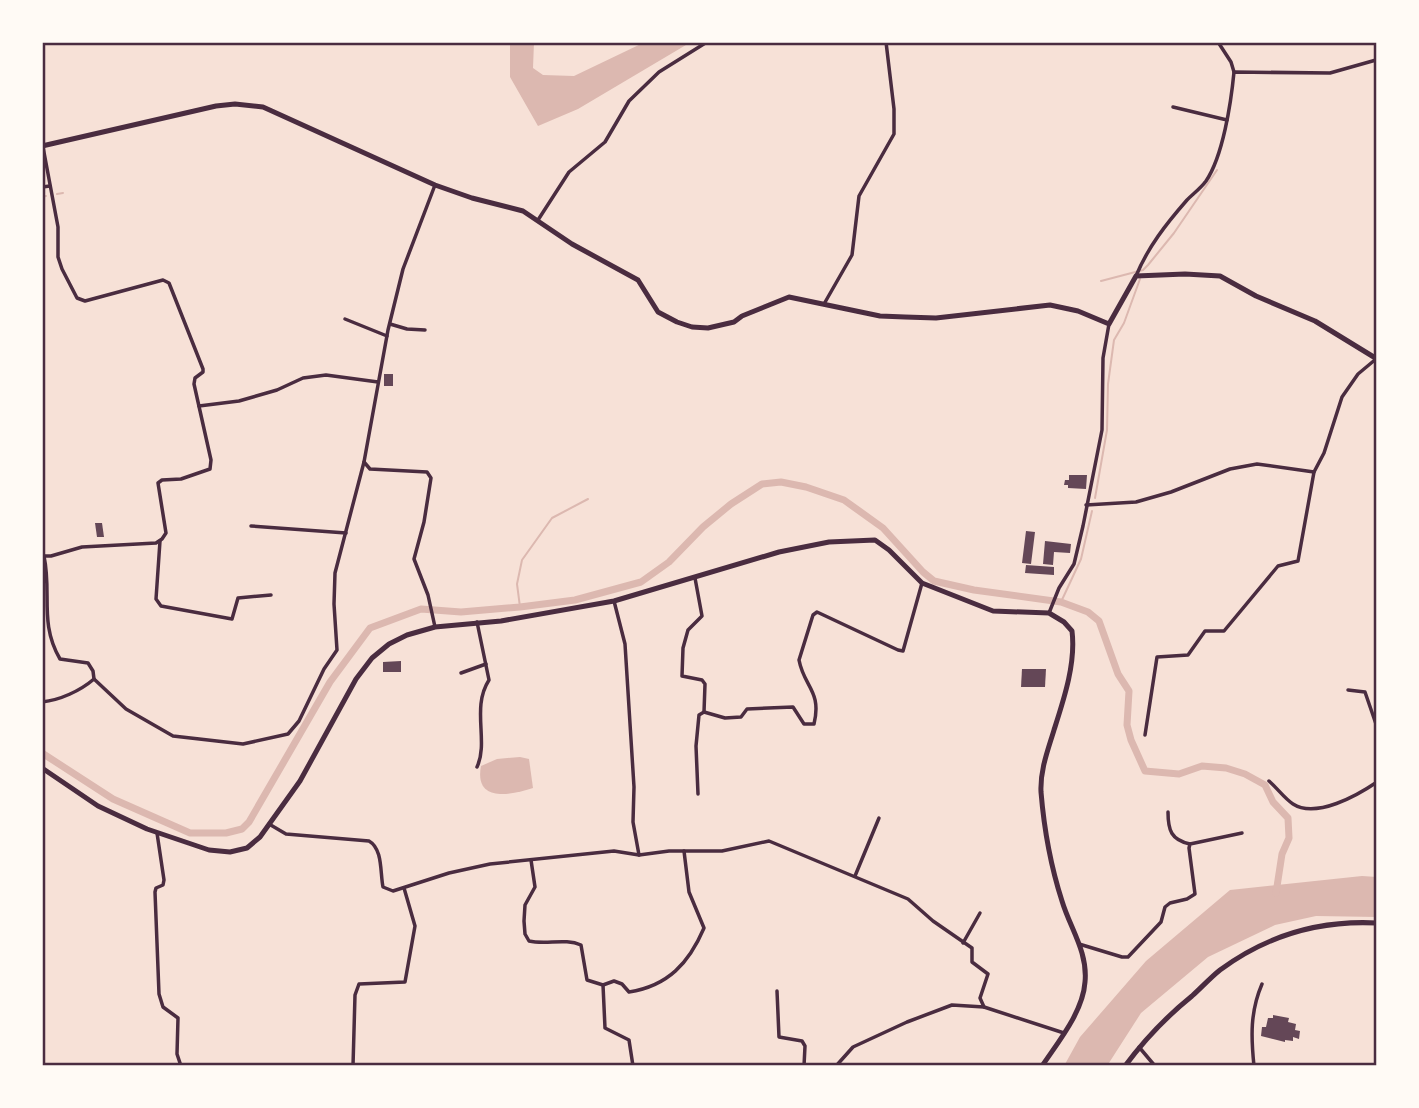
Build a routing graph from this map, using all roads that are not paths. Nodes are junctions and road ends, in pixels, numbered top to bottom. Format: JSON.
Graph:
{"nodes":[{"id":1,"x":707,"y":42,"type":"edge"},
{"id":2,"x":886,"y":42,"type":"edge"},
{"id":3,"x":1218,"y":42,"type":"edge"},
{"id":4,"x":1377,"y":57,"type":"edge"},
{"id":5,"x":1234,"y":72,"type":"junction"},
{"id":6,"x":1174,"y":107,"type":"dead end"},
{"id":7,"x":1227,"y":120,"type":"junction"},
{"id":8,"x":42,"y":146,"type":"edge"},
{"id":9,"x":435,"y":185,"type":"junction"},
{"id":10,"x":50,"y":186,"type":"junction"},
{"id":11,"x":42,"y":187,"type":"edge"},
{"id":12,"x":537,"y":222,"type":"junction"},
{"id":13,"x":1139,"y":274,"type":"junction"},
{"id":14,"x":824,"y":303,"type":"junction"},
{"id":15,"x":345,"y":319,"type":"dead end"},
{"id":16,"x":390,"y":324,"type":"junction"},
{"id":17,"x":1109,"y":324,"type":"junction"},
{"id":18,"x":425,"y":330,"type":"dead end"},
{"id":19,"x":387,"y":336,"type":"junction"},
{"id":20,"x":1377,"y":359,"type":"edge"},
{"id":21,"x":378,"y":382,"type":"junction"},
{"id":22,"x":199,"y":406,"type":"junction"},
{"id":23,"x":364,"y":462,"type":"junction"},
{"id":24,"x":1314,"y":472,"type":"junction"},
{"id":25,"x":1086,"y":505,"type":"junction"},
{"id":26,"x":251,"y":526,"type":"dead end"},
{"id":27,"x":346,"y":533,"type":"junction"},
{"id":28,"x":160,"y":541,"type":"junction"},
{"id":29,"x":43,"y":556,"type":"edge"},
{"id":30,"x":695,"y":578,"type":"junction"},
{"id":31,"x":922,"y":583,"type":"junction"},
{"id":32,"x":271,"y":595,"type":"dead end"},
{"id":33,"x":614,"y":601,"type":"junction"},
{"id":34,"x":1051,"y":610,"type":"junction"},
{"id":35,"x":477,"y":622,"type":"junction"},
{"id":36,"x":435,"y":627,"type":"junction"},
{"id":37,"x":486,"y":664,"type":"junction"},
{"id":38,"x":461,"y":673,"type":"dead end"},
{"id":39,"x":94,"y":679,"type":"junction"},
{"id":40,"x":1348,"y":690,"type":"dead end"},
{"id":41,"x":42,"y":702,"type":"edge"},
{"id":42,"x":704,"y":712,"type":"junction"},
{"id":43,"x":1377,"y":727,"type":"edge"},
{"id":44,"x":1145,"y":735,"type":"dead end"},
{"id":45,"x":477,"y":766,"type":"dead end"},
{"id":46,"x":42,"y":768,"type":"edge"},
{"id":47,"x":1269,"y":781,"type":"dead end"},
{"id":48,"x":1377,"y":782,"type":"edge"},
{"id":49,"x":698,"y":794,"type":"dead end"},
{"id":50,"x":1168,"y":811,"type":"dead end"},
{"id":51,"x":879,"y":818,"type":"dead end"},
{"id":52,"x":269,"y":824,"type":"junction"},
{"id":53,"x":157,"y":833,"type":"junction"},
{"id":54,"x":1242,"y":833,"type":"dead end"},
{"id":55,"x":1190,"y":844,"type":"junction"},
{"id":56,"x":684,"y":851,"type":"junction"},
{"id":57,"x":639,"y":855,"type":"junction"},
{"id":58,"x":531,"y":860,"type":"junction"},
{"id":59,"x":855,"y":876,"type":"junction"},
{"id":60,"x":404,"y":888,"type":"junction"},
{"id":61,"x":980,"y":913,"type":"dead end"},
{"id":62,"x":1377,"y":923,"type":"edge"},
{"id":63,"x":963,"y":943,"type":"junction"},
{"id":64,"x":1079,"y":944,"type":"junction"},
{"id":65,"x":1262,"y":984,"type":"dead end"},
{"id":66,"x":603,"y":985,"type":"junction"},
{"id":67,"x":777,"y":991,"type":"dead end"},
{"id":68,"x":984,"y":1007,"type":"junction"},
{"id":69,"x":1064,"y":1033,"type":"junction"},
{"id":70,"x":1139,"y":1048,"type":"junction"},
{"id":71,"x":181,"y":1066,"type":"edge"},
{"id":72,"x":353,"y":1066,"type":"edge"},
{"id":73,"x":634,"y":1066,"type":"edge"},
{"id":74,"x":804,"y":1066,"type":"edge"},
{"id":75,"x":836,"y":1066,"type":"edge"},
{"id":76,"x":1042,"y":1066,"type":"edge"},
{"id":77,"x":1125,"y":1066,"type":"edge"},
{"id":78,"x":1155,"y":1066,"type":"edge"},
{"id":79,"x":1254,"y":1066,"type":"edge"}],
"edges":[{"from":1,"to":12,"type":"street"},
{"from":2,"to":14,"type":"street"},
{"from":3,"to":5,"type":"street"},
{"from":4,"to":5,"type":"street"},
{"from":5,"to":7,"type":"street"},
{"from":6,"to":7,"type":"street"},
{"from":7,"to":13,"type":"street"},
{"from":8,"to":9,"type":"main road"},
{"from":8,"to":10,"type":"street"},
{"from":9,"to":12,"type":"main road"},
{"from":9,"to":16,"type":"street"},
{"from":10,"to":11,"type":"street"},
{"from":10,"to":22,"type":"street"},
{"from":12,"to":14,"type":"main road"},
{"from":13,"to":17,"type":"main road"},
{"from":13,"to":20,"type":"main road"},
{"from":14,"to":17,"type":"main road"},
{"from":15,"to":19,"type":"street"},
{"from":16,"to":18,"type":"street"},
{"from":16,"to":19,"type":"street"},
{"from":17,"to":25,"type":"street"},
{"from":19,"to":21,"type":"street"},
{"from":20,"to":24,"type":"street"},
{"from":21,"to":22,"type":"street"},
{"from":21,"to":23,"type":"street"},
{"from":22,"to":28,"type":"street"},
{"from":23,"to":27,"type":"street"},
{"from":23,"to":36,"type":"street"},
{"from":24,"to":25,"type":"street"},
{"from":24,"to":44,"type":"street"},
{"from":25,"to":34,"type":"street"},
{"from":26,"to":27,"type":"street"},
{"from":27,"to":39,"type":"street"},
{"from":28,"to":29,"type":"street"},
{"from":28,"to":32,"type":"street"},
{"from":29,"to":39,"type":"street"},
{"from":30,"to":31,"type":"main road"},
{"from":30,"to":33,"type":"main road"},
{"from":30,"to":42,"type":"street"},
{"from":31,"to":34,"type":"main road"},
{"from":31,"to":42,"type":"street"},
{"from":33,"to":35,"type":"main road"},
{"from":33,"to":57,"type":"street"},
{"from":34,"to":64,"type":"main road"},
{"from":35,"to":36,"type":"main road"},
{"from":35,"to":37,"type":"street"},
{"from":36,"to":52,"type":"main road"},
{"from":37,"to":38,"type":"street"},
{"from":37,"to":45,"type":"street"},
{"from":39,"to":41,"type":"street"},
{"from":40,"to":43,"type":"street"},
{"from":42,"to":49,"type":"street"},
{"from":46,"to":53,"type":"main road"},
{"from":47,"to":48,"type":"street"},
{"from":50,"to":55,"type":"street"},
{"from":51,"to":59,"type":"street"},
{"from":52,"to":53,"type":"main road"},
{"from":52,"to":60,"type":"street"},
{"from":53,"to":71,"type":"street"},
{"from":54,"to":55,"type":"street"},
{"from":55,"to":64,"type":"street"},
{"from":56,"to":57,"type":"street"},
{"from":56,"to":59,"type":"street"},
{"from":56,"to":66,"type":"street"},
{"from":57,"to":58,"type":"street"},
{"from":58,"to":60,"type":"street"},
{"from":58,"to":66,"type":"street"},
{"from":59,"to":63,"type":"street"},
{"from":60,"to":72,"type":"street"},
{"from":61,"to":63,"type":"street"},
{"from":62,"to":70,"type":"main road"},
{"from":63,"to":68,"type":"street"},
{"from":64,"to":69,"type":"main road"},
{"from":65,"to":79,"type":"street"},
{"from":66,"to":73,"type":"street"},
{"from":67,"to":74,"type":"street"},
{"from":68,"to":69,"type":"street"},
{"from":68,"to":75,"type":"street"},
{"from":69,"to":76,"type":"main road"},
{"from":70,"to":77,"type":"main road"},
{"from":70,"to":78,"type":"street"}]}
